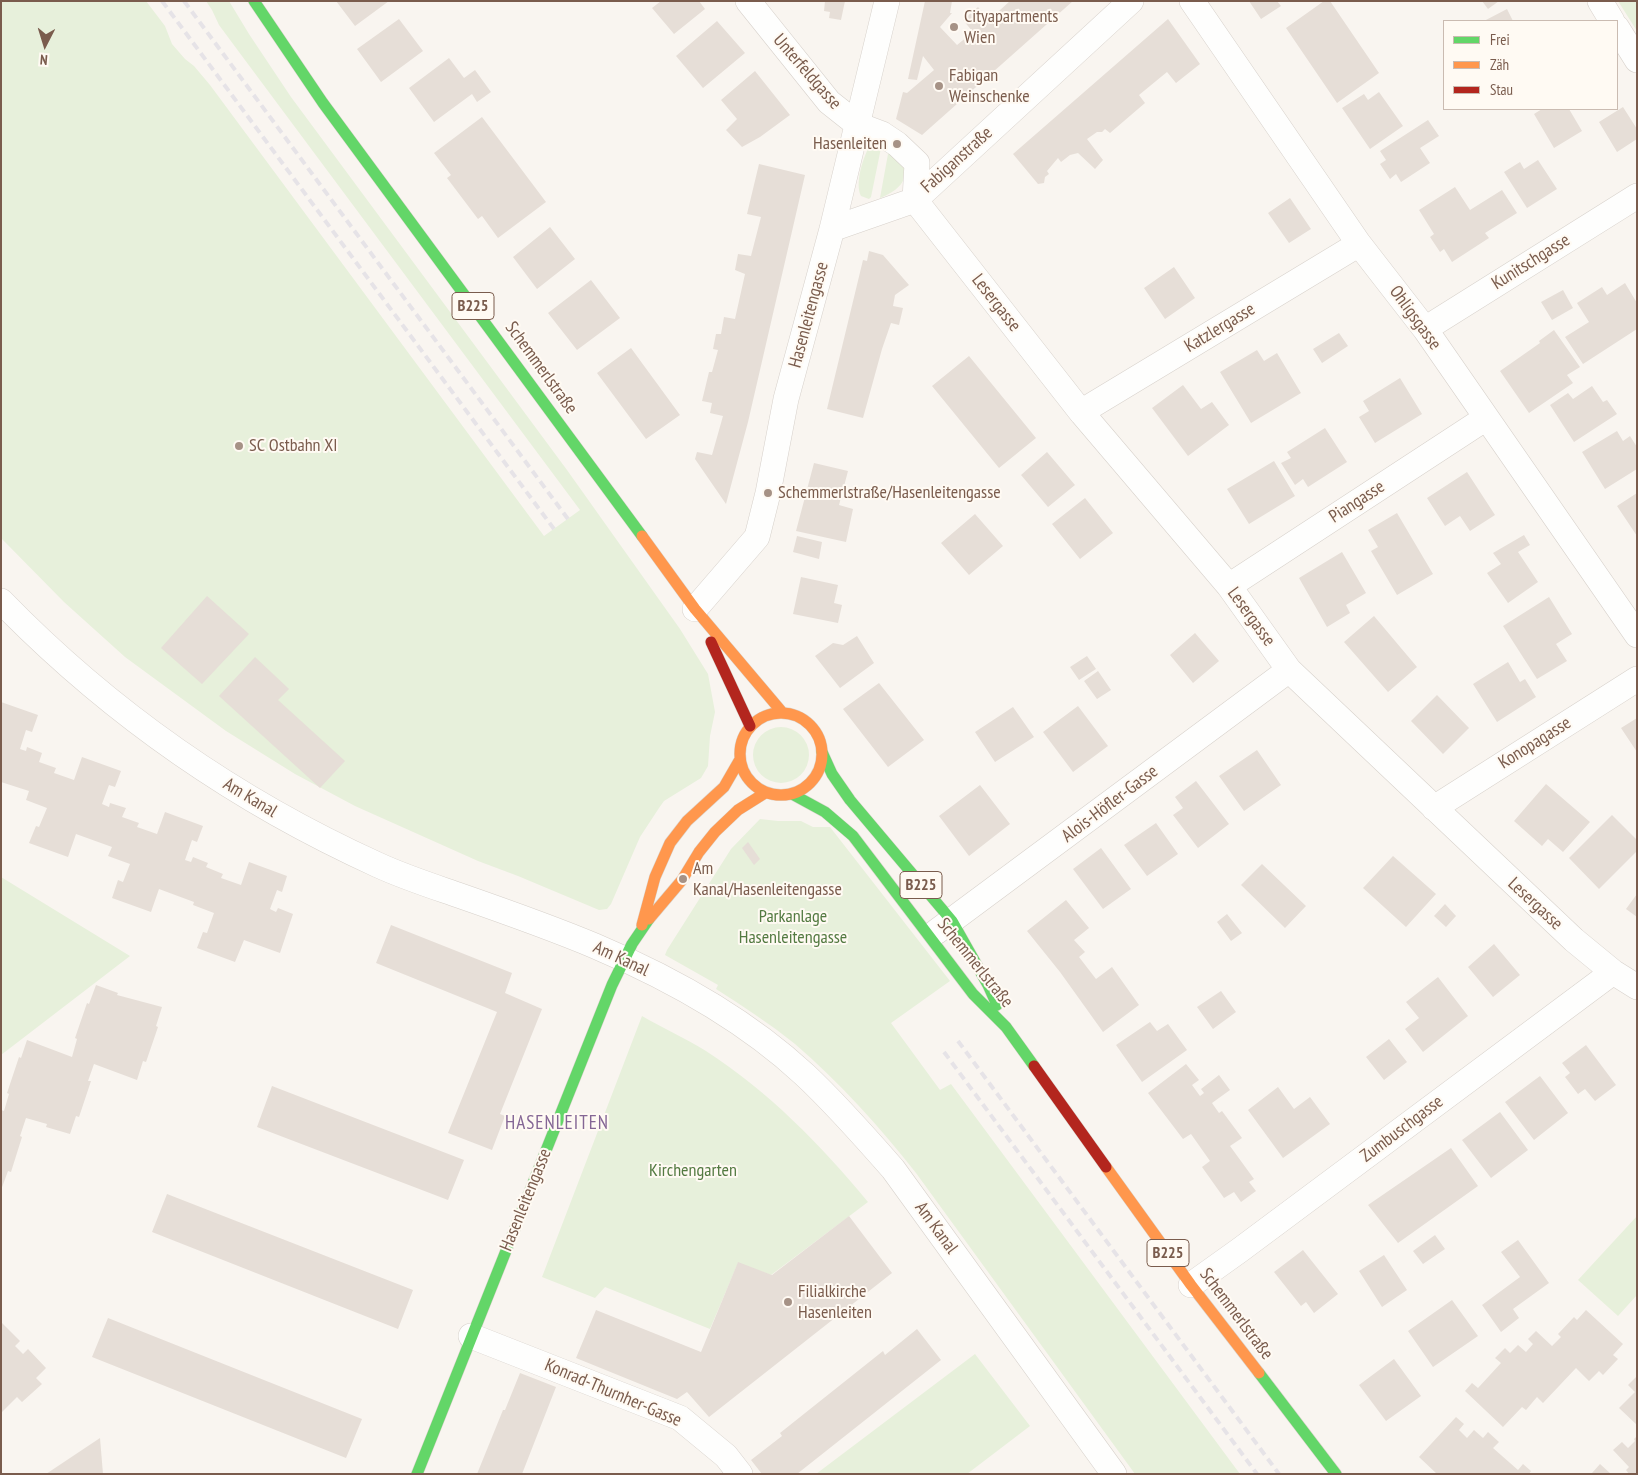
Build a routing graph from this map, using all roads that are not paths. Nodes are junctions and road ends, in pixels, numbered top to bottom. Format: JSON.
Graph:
{"nodes":[{"id":1,"x":254,"y":1,"type":"edge"},
{"id":2,"x":748,"y":1,"type":"edge"},
{"id":3,"x":887,"y":1,"type":"edge"},
{"id":4,"x":1131,"y":1,"type":"edge"},
{"id":5,"x":1192,"y":1,"type":"edge"},
{"id":6,"x":1600,"y":1,"type":"edge"},
{"id":7,"x":1611,"y":20,"type":"edge"},
{"id":8,"x":1618,"y":30,"type":"edge"},
{"id":9,"x":1637,"y":60,"type":"edge"},
{"id":10,"x":858,"y":125,"type":"junction"},
{"id":11,"x":1637,"y":196,"type":"edge"},
{"id":12,"x":915,"y":200,"type":"junction"},
{"id":13,"x":832,"y":229,"type":"junction"},
{"id":14,"x":1359,"y":244,"type":"junction"},
{"id":15,"x":1425,"y":329,"type":"junction"},
{"id":16,"x":1081,"y":412,"type":"junction"},
{"id":17,"x":1486,"y":418,"type":"junction"},
{"id":18,"x":1228,"y":586,"type":"junction"},
{"id":19,"x":1,"y":601,"type":"edge"},
{"id":20,"x":695,"y":609,"type":"junction"},
{"id":21,"x":1637,"y":635,"type":"edge"},
{"id":22,"x":1289,"y":670,"type":"junction"},
{"id":23,"x":1637,"y":679,"type":"edge"},
{"id":24,"x":782,"y":712,"type":"junction"},
{"id":25,"x":750,"y":726,"type":"junction"},
{"id":26,"x":822,"y":752,"type":"junction"},
{"id":27,"x":739,"y":761,"type":"junction"},
{"id":28,"x":765,"y":793,"type":"junction"},
{"id":29,"x":792,"y":794,"type":"junction"},
{"id":30,"x":1434,"y":808,"type":"junction"},
{"id":31,"x":952,"y":922,"type":"junction"},
{"id":32,"x":641,"y":929,"type":"junction"},
{"id":33,"x":930,"y":936,"type":"junction"},
{"id":34,"x":625,"y":960,"type":"junction"},
{"id":35,"x":1613,"y":972,"type":"junction"},
{"id":36,"x":1637,"y":986,"type":"edge"},
{"id":37,"x":1006,"y":1027,"type":"junction"},
{"id":38,"x":1191,"y":1285,"type":"junction"},
{"id":39,"x":471,"y":1336,"type":"junction"},
{"id":40,"x":417,"y":1474,"type":"edge"},
{"id":41,"x":740,"y":1474,"type":"edge"},
{"id":42,"x":1114,"y":1474,"type":"edge"},
{"id":43,"x":1336,"y":1474,"type":"edge"}],
"edges":[{"from":1,"to":20,"type":"main road","name":"Schemmerlstraße","number":"B225"},
{"from":2,"to":10,"type":"street","name":"Unterfeldgasse"},
{"from":3,"to":10,"type":"street","name":"Hasenleitengasse"},
{"from":4,"to":12,"type":"street","name":"Fabiganstraße"},
{"from":5,"to":14,"type":"street","name":"Ohligsgasse"},
{"from":6,"to":7,"type":"street"},
{"from":8,"to":9,"type":"street"},
{"from":10,"to":12,"type":"street","name":"Unterfeldgasse"},
{"from":10,"to":13,"type":"street","name":"Hasenleitengasse"},
{"from":11,"to":15,"type":"street","name":"Kunitschgasse"},
{"from":12,"to":13,"type":"street","name":"Fabiganstraße"},
{"from":12,"to":16,"type":"street","name":"Lesergasse"},
{"from":13,"to":20,"type":"street","name":"Hasenleitengasse"},
{"from":14,"to":15,"type":"street","name":"Ohligsgasse"},
{"from":14,"to":16,"type":"street","name":"Katzlergasse"},
{"from":15,"to":17,"type":"street","name":"Ohligsgasse"},
{"from":16,"to":18,"type":"street","name":"Lesergasse"},
{"from":17,"to":18,"type":"street","name":"Piangasse"},
{"from":17,"to":21,"type":"street","name":"Ohligsgasse"},
{"from":18,"to":22,"type":"street","name":"Lesergasse"},
{"from":19,"to":34,"type":"street","name":"Am Kanal"},
{"from":20,"to":24,"type":"main road","name":"Schemmerlstraße","number":"B225"},
{"from":20,"to":25,"type":"main road","name":"Schemmerlstraße","number":"B225"},
{"from":22,"to":30,"type":"street","name":"Lesergasse"},
{"from":22,"to":31,"type":"street","name":"Alois-Höfler-Gasse"},
{"from":23,"to":30,"type":"street","name":"Konopagasse"},
{"from":24,"to":25,"type":"main road"},
{"from":24,"to":26,"type":"main road","number":"B225"},
{"from":25,"to":27,"type":"main road"},
{"from":26,"to":29,"type":"main road"},
{"from":26,"to":31,"type":"main road","name":"Schemmerlstraße","number":"B225"},
{"from":27,"to":28,"type":"main road"},
{"from":27,"to":32,"type":"main road","name":"Hasenleitengasse"},
{"from":28,"to":29,"type":"main road","number":"B225"},
{"from":28,"to":32,"type":"main road","name":"Hasenleitengasse"},
{"from":29,"to":33,"type":"main road","name":"Schemmerlstraße","number":"B225"},
{"from":30,"to":35,"type":"street","name":"Lesergasse"},
{"from":31,"to":33,"type":"street","name":"Alois-Höfler-Gasse"},
{"from":31,"to":37,"type":"main road","name":"Schemmerlstraße","number":"B225"},
{"from":32,"to":34,"type":"main road","name":"Hasenleitengasse"},
{"from":33,"to":37,"type":"main road","name":"Schemmerlstraße","number":"B225"},
{"from":34,"to":39,"type":"main road","name":"Hasenleitengasse"},
{"from":34,"to":42,"type":"street","name":"Am Kanal"},
{"from":35,"to":36,"type":"street","name":"Lesergasse"},
{"from":35,"to":38,"type":"street","name":"Zumbuschgasse"},
{"from":37,"to":38,"type":"main road","name":"Schemmerlstraße","number":"B225"},
{"from":38,"to":43,"type":"main road","name":"Schemmerlstraße","number":"B225"},
{"from":39,"to":40,"type":"main road","name":"Hasenleitengasse"},
{"from":39,"to":41,"type":"street","name":"Konrad-Thurnher-Gasse"}]}
